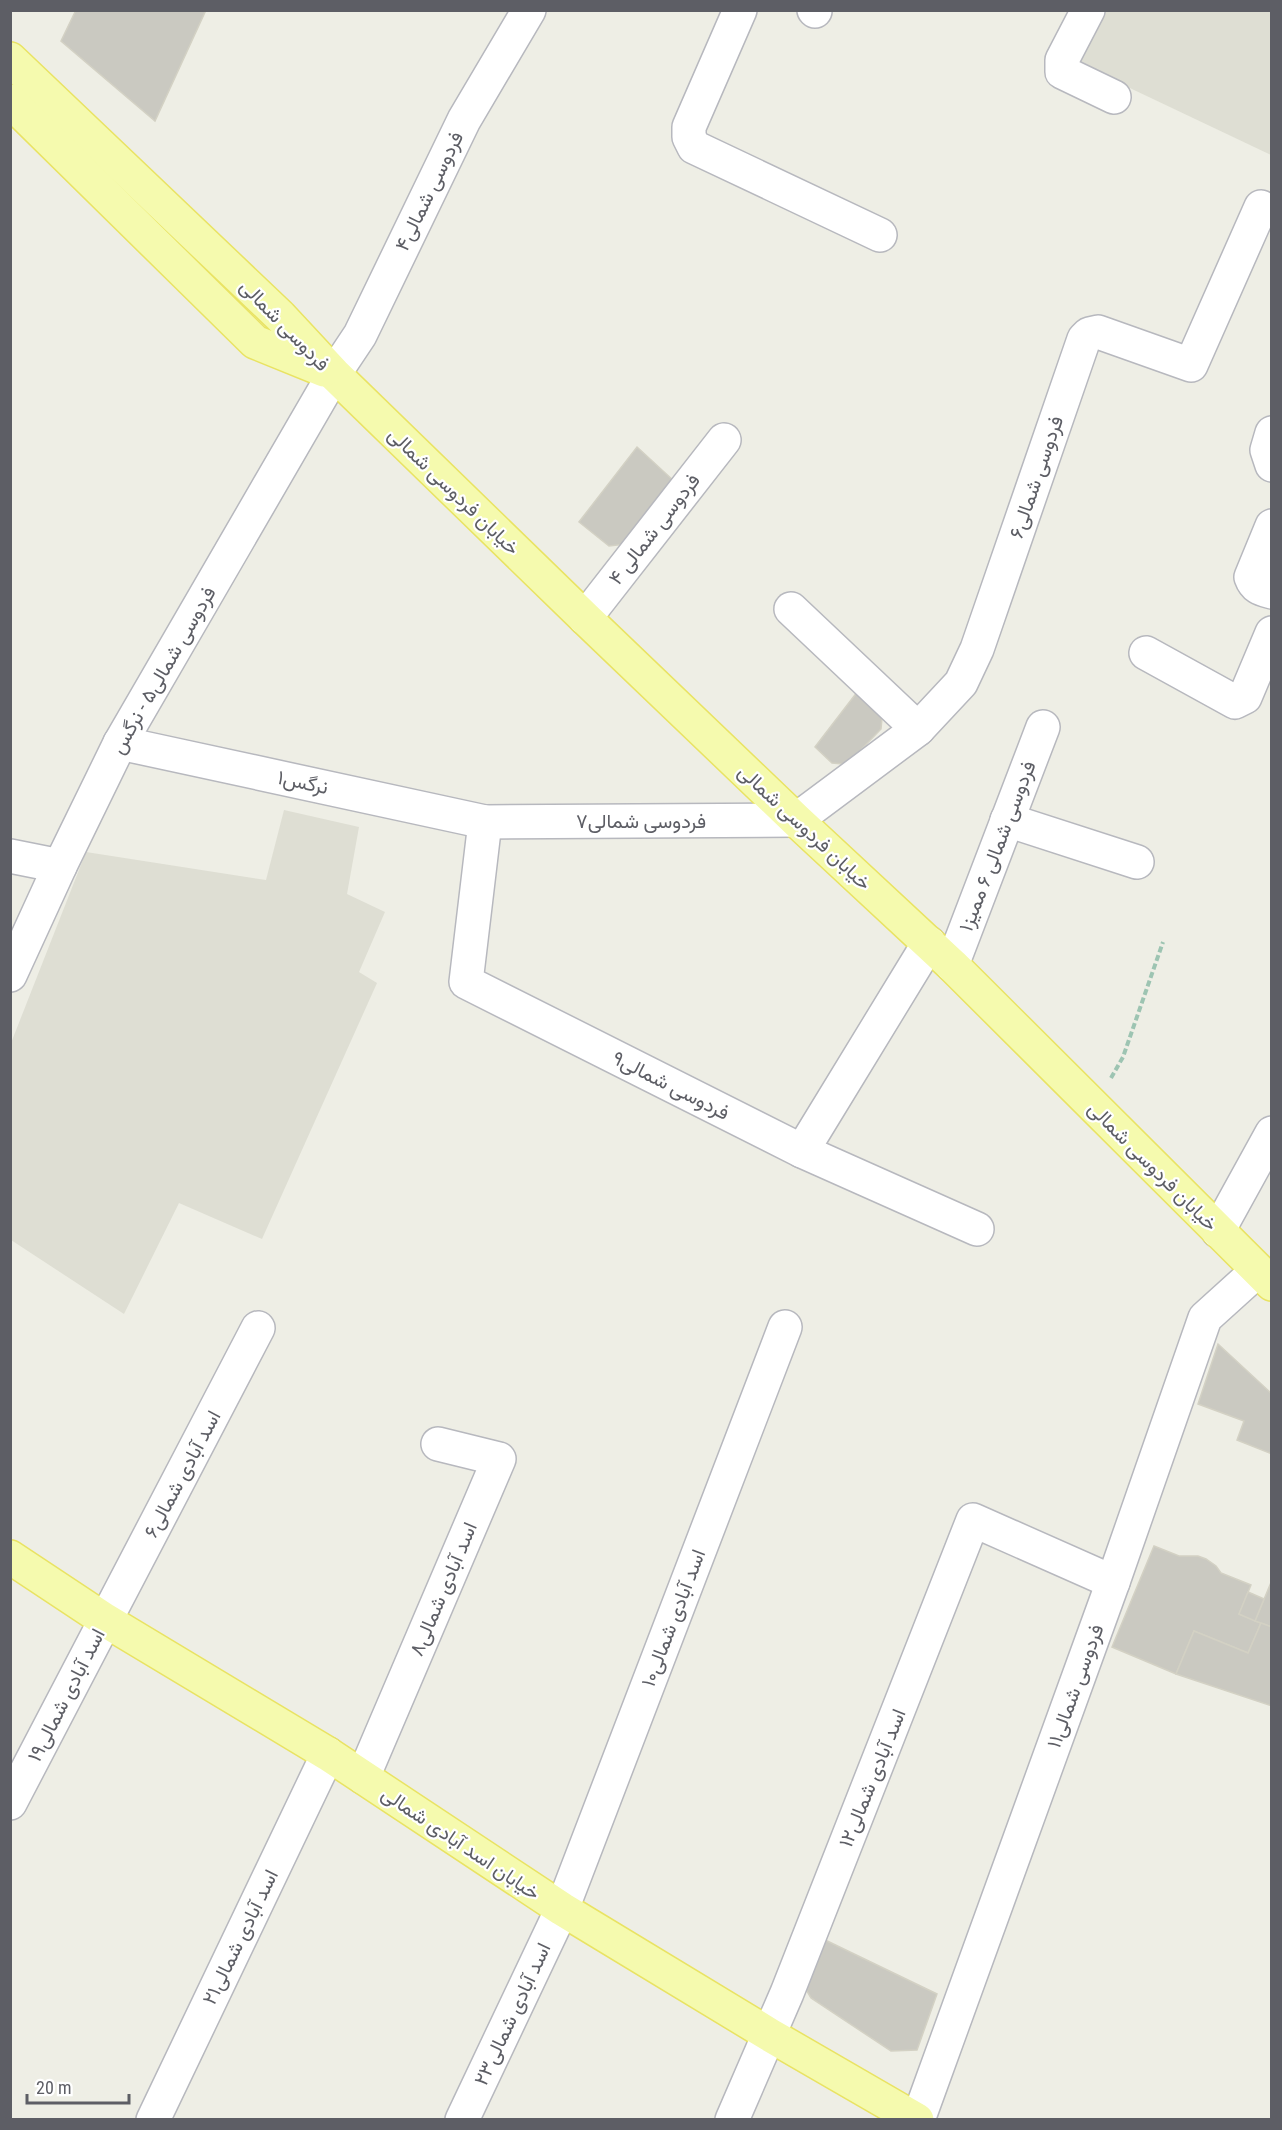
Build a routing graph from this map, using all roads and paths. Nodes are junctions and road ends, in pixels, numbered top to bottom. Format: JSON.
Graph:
{"nodes":[{"id":1,"x":529,"y":10,"type":"edge"},
{"id":2,"x":740,"y":10,"type":"edge"},
{"id":3,"x":1088,"y":10,"type":"edge"},
{"id":4,"x":10,"y":59,"type":"edge"},
{"id":5,"x":1114,"y":97,"type":"dead end"},
{"id":6,"x":10,"y":101,"type":"edge"},
{"id":7,"x":1261,"y":207,"type":"dead end"},
{"id":8,"x":880,"y":235,"type":"dead end"},
{"id":9,"x":334,"y":374,"type":"junction"},
{"id":10,"x":1272,"y":433,"type":"edge"},
{"id":11,"x":724,"y":440,"type":"dead end"},
{"id":12,"x":1272,"y":465,"type":"edge"},
{"id":13,"x":1272,"y":526,"type":"edge"},
{"id":14,"x":1272,"y":592,"type":"edge"},
{"id":15,"x":791,"y":609,"type":"dead end"},
{"id":16,"x":585,"y":618,"type":"junction"},
{"id":17,"x":1272,"y":633,"type":"edge"},
{"id":18,"x":1146,"y":653,"type":"dead end"},
{"id":19,"x":1043,"y":727,"type":"dead end"},
{"id":20,"x":918,"y":729,"type":"junction"},
{"id":21,"x":120,"y":743,"type":"junction"},
{"id":22,"x":796,"y":820,"type":"junction"},
{"id":23,"x":1006,"y":820,"type":"junction"},
{"id":24,"x":485,"y":822,"type":"junction"},
{"id":25,"x":10,"y":856,"type":"edge"},
{"id":26,"x":1137,"y":862,"type":"dead end"},
{"id":27,"x":60,"y":866,"type":"junction"},
{"id":28,"x":1163,"y":942,"type":"dead end"},
{"id":29,"x":940,"y":954,"type":"junction"},
{"id":30,"x":10,"y":975,"type":"edge"},
{"id":31,"x":1094,"y":1107,"type":"junction"},
{"id":32,"x":1272,"y":1133,"type":"edge"},
{"id":33,"x":802,"y":1151,"type":"junction"},
{"id":34,"x":976,"y":1229,"type":"dead end"},
{"id":35,"x":1218,"y":1231,"type":"junction"},
{"id":36,"x":1264,"y":1278,"type":"edge"},
{"id":37,"x":785,"y":1327,"type":"dead end"},
{"id":38,"x":258,"y":1328,"type":"dead end"},
{"id":39,"x":438,"y":1444,"type":"dead end"},
{"id":40,"x":10,"y":1557,"type":"edge"},
{"id":41,"x":1113,"y":1582,"type":"junction"},
{"id":42,"x":105,"y":1620,"type":"junction"},
{"id":43,"x":328,"y":1754,"type":"junction"},
{"id":44,"x":363,"y":1777,"type":"junction"},
{"id":45,"x":10,"y":1803,"type":"edge"},
{"id":46,"x":562,"y":1909,"type":"junction"},
{"id":47,"x":770,"y":2035,"type":"junction"},
{"id":48,"x":153,"y":2120,"type":"edge"},
{"id":49,"x":462,"y":2120,"type":"edge"},
{"id":50,"x":732,"y":2120,"type":"edge"},
{"id":51,"x":918,"y":2120,"type":"edge"}],
"edges":[{"from":1,"to":9,"type":"street","name":"فردوسی شمالی۴"},
{"from":2,"to":8,"type":"street"},
{"from":3,"to":5,"type":"street"},
{"from":4,"to":9,"type":"main road","name":"فردوسی شمالی"},
{"from":6,"to":9,"type":"main road","name":"فردوسی شمالی"},
{"from":7,"to":20,"type":"street","name":"فردوسی شمالی۶"},
{"from":9,"to":16,"type":"main road","name":"خیابان فردوسی شمالی"},
{"from":9,"to":21,"type":"street","name":"فردوسی شمالی۵ - نرگس"},
{"from":10,"to":12,"type":"street"},
{"from":11,"to":16,"type":"street","name":"فردوسی شمالی ۴"},
{"from":13,"to":14,"type":"street"},
{"from":15,"to":20,"type":"street"},
{"from":16,"to":22,"type":"main road","name":"خیابان فردوسی شمالی"},
{"from":17,"to":18,"type":"street"},
{"from":19,"to":23,"type":"street","name":"فردوسی شمالی ۶ ممیز۱"},
{"from":20,"to":22,"type":"street","name":"فردوسی شمالی۶"},
{"from":21,"to":24,"type":"street","name":"نرگس۱"},
{"from":21,"to":27,"type":"street","name":"فردوسی شمالی۵ - نرگس"},
{"from":22,"to":24,"type":"street","name":"فردوسی شمالی۷"},
{"from":22,"to":29,"type":"main road","name":"خیابان فردوسی شمالی"},
{"from":23,"to":26,"type":"street"},
{"from":23,"to":29,"type":"street","name":"فردوسی شمالی ۶ ممیز۱"},
{"from":24,"to":33,"type":"street","name":"فردوسی شمالی۹"},
{"from":25,"to":27,"type":"street"},
{"from":27,"to":30,"type":"street","name":"فردوسی شمالی۵ - نرگس"},
{"from":28,"to":31,"type":"path"},
{"from":29,"to":31,"type":"main road","name":"خیابان فردوسی شمالی"},
{"from":29,"to":33,"type":"street"},
{"from":31,"to":35,"type":"main road","name":"خیابان فردوسی شمالی"},
{"from":32,"to":35,"type":"street"},
{"from":33,"to":34,"type":"street"},
{"from":35,"to":36,"type":"main road","name":"خیابان فردوسی شمالی"},
{"from":36,"to":41,"type":"street","name":"فردوسی شمالی۱۱"},
{"from":37,"to":46,"type":"street","name":"اسد آبادی شمالی۱۰"},
{"from":38,"to":42,"type":"street","name":"اسد آبادی شمالی۶"},
{"from":39,"to":44,"type":"street","name":"اسد آبادی شمالی۸"},
{"from":40,"to":42,"type":"main road","name":"خیابان اسد آبادی شمالی"},
{"from":41,"to":47,"type":"street","name":"اسد آبادی شمالی۱۲"},
{"from":41,"to":51,"type":"street","name":"فردوسی شمالی۱۱"},
{"from":42,"to":43,"type":"main road","name":"خیابان اسد آبادی شمالی"},
{"from":42,"to":45,"type":"street","name":"اسد آبادی شمالی۱۹"},
{"from":43,"to":44,"type":"main road","name":"خیابان اسد آبادی شمالی"},
{"from":43,"to":48,"type":"street","name":"اسد آبادی شمالی۲۱"},
{"from":44,"to":46,"type":"main road","name":"خیابان اسد آبادی شمالی"},
{"from":46,"to":47,"type":"main road","name":"خیابان اسد آبادی شمالی"},
{"from":46,"to":49,"type":"street","name":"اسد آبادی شمالی۲۳"},
{"from":47,"to":50,"type":"street","name":"اسد آبادی شمالی۱۲"},
{"from":47,"to":51,"type":"main road","name":"خیابان اسد آبادی شمالی"}]}
